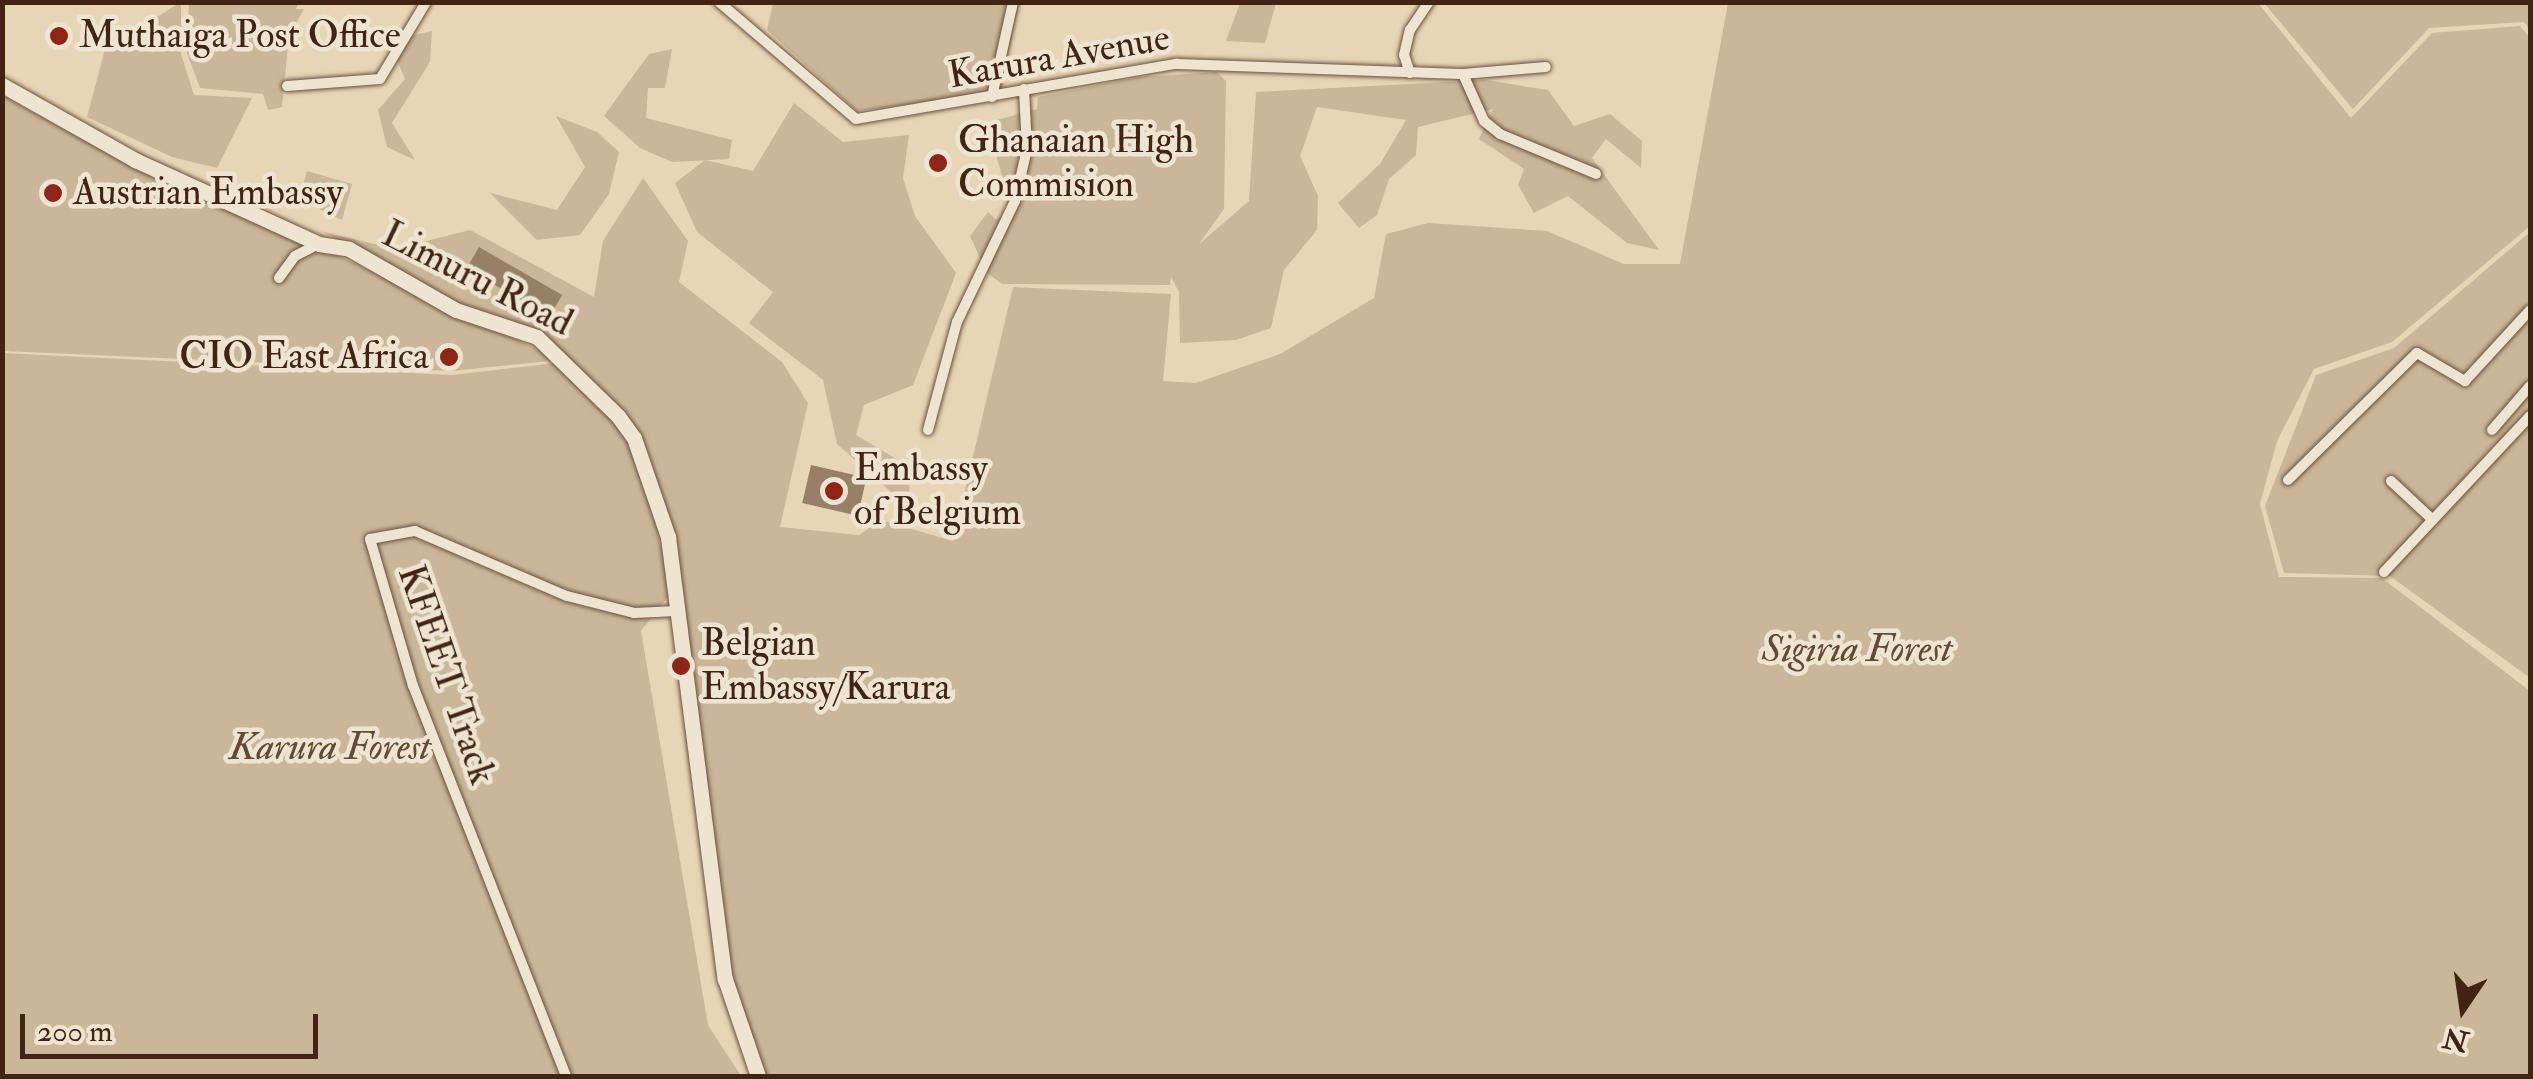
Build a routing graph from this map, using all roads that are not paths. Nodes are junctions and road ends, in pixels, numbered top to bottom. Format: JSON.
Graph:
{"nodes":[{"id":1,"x":426,"y":2,"type":"edge"},
{"id":2,"x":720,"y":2,"type":"edge"},
{"id":3,"x":1013,"y":2,"type":"edge"},
{"id":4,"x":1429,"y":2,"type":"edge"},
{"id":5,"x":1546,"y":66,"type":"dead end"},
{"id":6,"x":1410,"y":73,"type":"junction"},
{"id":7,"x":1458,"y":73,"type":"junction"},
{"id":8,"x":2,"y":86,"type":"edge"},
{"id":9,"x":288,"y":86,"type":"dead end"},
{"id":10,"x":1024,"y":89,"type":"junction"},
{"id":11,"x":992,"y":97,"type":"junction"},
{"id":12,"x":1596,"y":174,"type":"dead end"},
{"id":13,"x":319,"y":244,"type":"junction"},
{"id":14,"x":279,"y":278,"type":"dead end"},
{"id":15,"x":2530,"y":310,"type":"edge"},
{"id":16,"x":2530,"y":386,"type":"edge"},
{"id":17,"x":2530,"y":416,"type":"edge"},
{"id":18,"x":928,"y":430,"type":"dead end"},
{"id":19,"x":2492,"y":430,"type":"dead end"},
{"id":20,"x":2288,"y":480,"type":"dead end"},
{"id":21,"x":2391,"y":480,"type":"dead end"},
{"id":22,"x":2433,"y":520,"type":"junction"},
{"id":23,"x":2384,"y":572,"type":"dead end"},
{"id":24,"x":677,"y":610,"type":"junction"},
{"id":25,"x":566,"y":1076,"type":"edge"},
{"id":26,"x":758,"y":1076,"type":"edge"}],
"edges":[{"from":1,"to":9,"type":"street"},
{"from":2,"to":11,"type":"street","name":"Karura Avenue"},
{"from":3,"to":11,"type":"street"},
{"from":4,"to":6,"type":"street"},
{"from":5,"to":7,"type":"street","name":"Karura Avenue"},
{"from":6,"to":7,"type":"street","name":"Karura Avenue"},
{"from":6,"to":10,"type":"street","name":"Karura Avenue"},
{"from":7,"to":12,"type":"street"},
{"from":8,"to":13,"type":"main road","name":"Limuru Road"},
{"from":10,"to":11,"type":"street","name":"Karura Avenue"},
{"from":10,"to":18,"type":"street"},
{"from":13,"to":14,"type":"street"},
{"from":13,"to":24,"type":"main road","name":"Limuru Road"},
{"from":15,"to":20,"type":"street"},
{"from":16,"to":19,"type":"street"},
{"from":17,"to":22,"type":"street"},
{"from":21,"to":22,"type":"street"},
{"from":22,"to":23,"type":"street"},
{"from":24,"to":25,"type":"street","name":"KFEET Track"},
{"from":24,"to":26,"type":"main road","name":"Limuru Road"}]}
